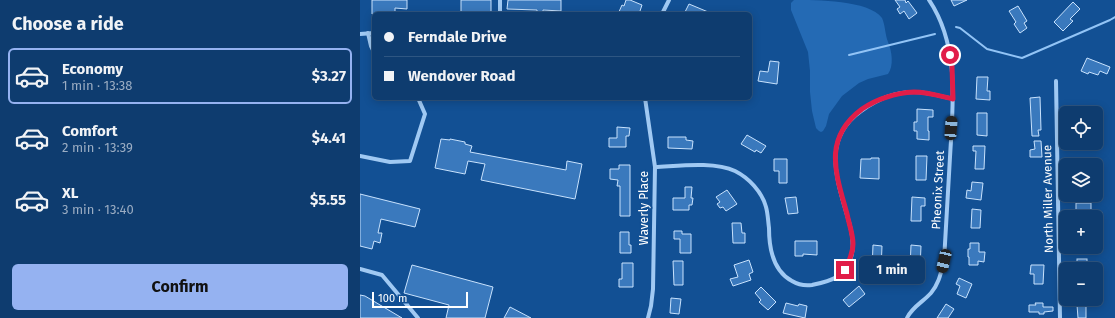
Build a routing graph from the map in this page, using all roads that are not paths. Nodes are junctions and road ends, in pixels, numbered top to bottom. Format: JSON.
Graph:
{"nodes":[{"id":1,"x":500,"y":0,"type":"edge"},
{"id":2,"x":669,"y":0,"type":"edge"},
{"id":3,"x":929,"y":0,"type":"edge"},
{"id":4,"x":500,"y":12,"type":"edge"},
{"id":5,"x":663,"y":12,"type":"edge"},
{"id":6,"x":368,"y":33,"type":"junction"},
{"id":7,"x":372,"y":33,"type":"edge"},
{"id":8,"x":360,"y":34,"type":"edge"},
{"id":9,"x":372,"y":48,"type":"edge"},
{"id":10,"x":1056,"y":80,"type":"dead end"},
{"id":11,"x":953,"y":99,"type":"junction"},
{"id":12,"x":419,"y":100,"type":"edge"},
{"id":13,"x":645,"y":100,"type":"edge"},
{"id":14,"x":360,"y":156,"type":"edge"},
{"id":15,"x":654,"y":167,"type":"junction"},
{"id":16,"x":360,"y":269,"type":"edge"},
{"id":17,"x":418,"y":318,"type":"edge"},
{"id":18,"x":648,"y":318,"type":"edge"},
{"id":19,"x":907,"y":318,"type":"edge"},
{"id":20,"x":1060,"y":318,"type":"edge"}],
"edges":[{"from":1,"to":4,"type":"street"},
{"from":2,"to":5,"type":"street"},
{"from":3,"to":11,"type":"street","name":"Pheonix Street"},
{"from":6,"to":7,"type":"street"},
{"from":6,"to":8,"type":"street"},
{"from":6,"to":9,"type":"street"},
{"from":10,"to":20,"type":"street","name":"North Miller Avenue"},
{"from":11,"to":15,"type":"street"},
{"from":11,"to":19,"type":"street","name":"Pheonix Street"},
{"from":12,"to":14,"type":"street"},
{"from":13,"to":15,"type":"street","name":"Waverly Place"},
{"from":15,"to":18,"type":"street","name":"Waverly Place"},
{"from":16,"to":17,"type":"street"}]}
